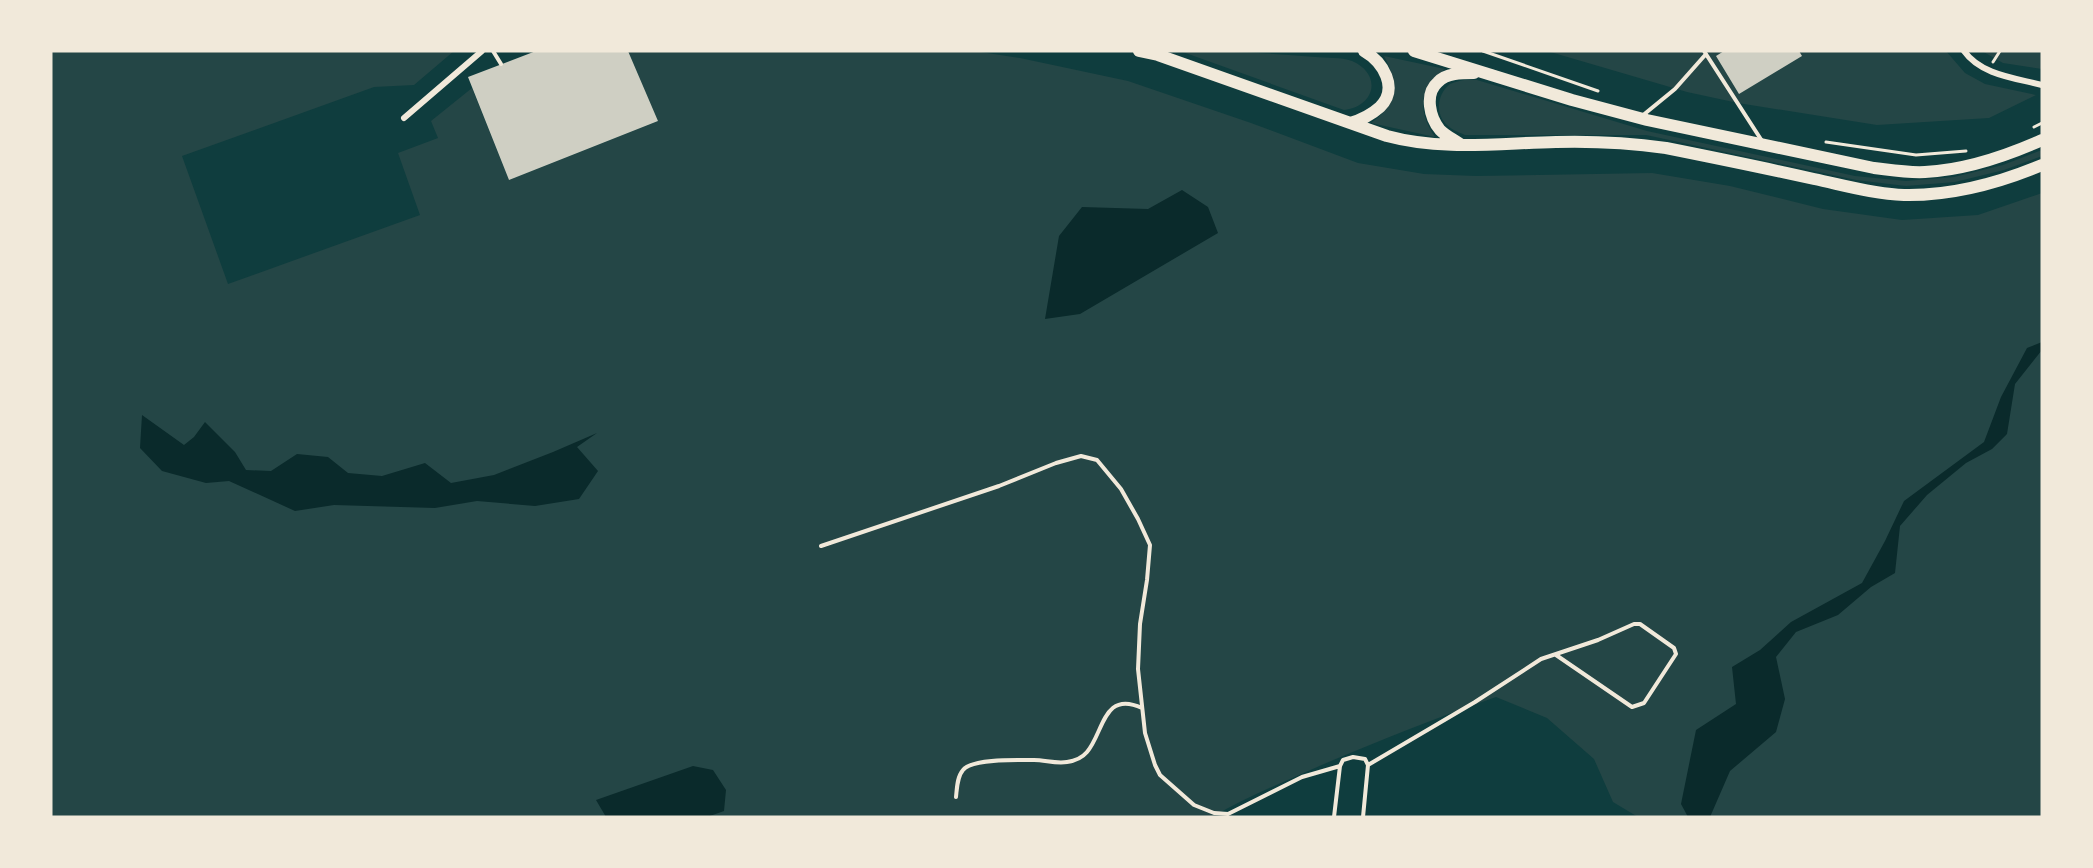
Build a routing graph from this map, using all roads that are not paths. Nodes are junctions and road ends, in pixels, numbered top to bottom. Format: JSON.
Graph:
{"nodes":[{"id":1,"x":482,"y":51,"type":"edge"},
{"id":2,"x":493,"y":51,"type":"edge"},
{"id":3,"x":1139,"y":51,"type":"edge"},
{"id":4,"x":1364,"y":51,"type":"edge"},
{"id":5,"x":1414,"y":51,"type":"edge"},
{"id":6,"x":1964,"y":51,"type":"edge"},
{"id":7,"x":1705,"y":52,"type":"edge"},
{"id":8,"x":501,"y":64,"type":"dead end"},
{"id":9,"x":1487,"y":74,"type":"junction"},
{"id":10,"x":2042,"y":85,"type":"edge"},
{"id":11,"x":404,"y":117,"type":"dead end"},
{"id":12,"x":1640,"y":118,"type":"junction"},
{"id":13,"x":1350,"y":123,"type":"junction"},
{"id":14,"x":2042,"y":140,"type":"edge"},
{"id":15,"x":1462,"y":145,"type":"junction"},
{"id":16,"x":1765,"y":145,"type":"junction"},
{"id":17,"x":2042,"y":165,"type":"edge"},
{"id":18,"x":821,"y":546,"type":"dead end"},
{"id":19,"x":1556,"y":655,"type":"junction"},
{"id":20,"x":1143,"y":709,"type":"junction"},
{"id":21,"x":1368,"y":765,"type":"junction"},
{"id":22,"x":1340,"y":766,"type":"junction"},
{"id":23,"x":956,"y":797,"type":"dead end"},
{"id":24,"x":1334,"y":817,"type":"edge"},
{"id":25,"x":1363,"y":817,"type":"edge"}],
"edges":[{"from":1,"to":11,"type":"street"},
{"from":2,"to":8,"type":"lane"},
{"from":3,"to":13,"type":"main road"},
{"from":4,"to":13,"type":"main road"},
{"from":5,"to":9,"type":"main road"},
{"from":6,"to":10,"type":"street"},
{"from":7,"to":12,"type":"lane"},
{"from":7,"to":16,"type":"lane"},
{"from":9,"to":12,"type":"main road"},
{"from":9,"to":15,"type":"main road"},
{"from":12,"to":16,"type":"main road"},
{"from":13,"to":15,"type":"main road"},
{"from":14,"to":16,"type":"main road"},
{"from":15,"to":17,"type":"main road"},
{"from":18,"to":20,"type":"lane"},
{"from":19,"to":19,"type":"lane"},
{"from":19,"to":21,"type":"lane"},
{"from":20,"to":22,"type":"lane"},
{"from":20,"to":23,"type":"lane"},
{"from":21,"to":22,"type":"lane"},
{"from":21,"to":25,"type":"lane"},
{"from":22,"to":24,"type":"lane"}]}
